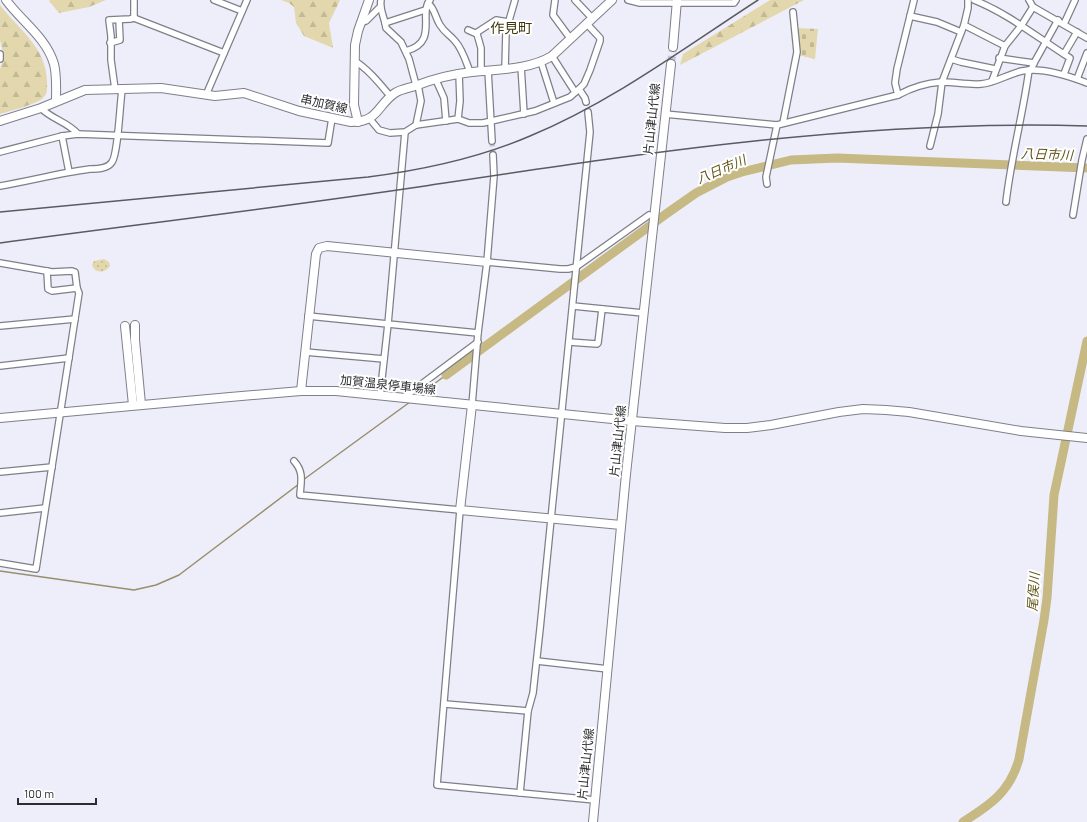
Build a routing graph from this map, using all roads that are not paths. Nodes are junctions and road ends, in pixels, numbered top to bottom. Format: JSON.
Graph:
{"nodes":[{"id":1,"x":6,"y":0,"type":"edge"},
{"id":2,"x":134,"y":0,"type":"edge"},
{"id":3,"x":214,"y":0,"type":"edge"},
{"id":4,"x":247,"y":0,"type":"edge"},
{"id":5,"x":369,"y":0,"type":"edge"},
{"id":6,"x":381,"y":0,"type":"edge"},
{"id":7,"x":515,"y":0,"type":"edge"},
{"id":8,"x":555,"y":0,"type":"edge"},
{"id":9,"x":575,"y":0,"type":"edge"},
{"id":10,"x":612,"y":0,"type":"edge"},
{"id":11,"x":628,"y":0,"type":"edge"},
{"id":12,"x":736,"y":0,"type":"edge"},
{"id":13,"x":914,"y":0,"type":"edge"},
{"id":14,"x":968,"y":0,"type":"edge"},
{"id":15,"x":974,"y":0,"type":"edge"},
{"id":16,"x":1030,"y":0,"type":"edge"},
{"id":17,"x":1075,"y":0,"type":"edge"},
{"id":18,"x":429,"y":1,"type":"edge"},
{"id":19,"x":677,"y":1,"type":"edge"},
{"id":20,"x":380,"y":7,"type":"junction"},
{"id":21,"x":1034,"y":7,"type":"junction"},
{"id":22,"x":425,"y":10,"type":"junction"},
{"id":23,"x":242,"y":11,"type":"junction"},
{"id":24,"x":792,"y":12,"type":"dead end"},
{"id":25,"x":910,"y":16,"type":"junction"},
{"id":26,"x":134,"y":18,"type":"junction"},
{"id":27,"x":119,"y":20,"type":"junction"},
{"id":28,"x":1058,"y":20,"type":"junction"},
{"id":29,"x":589,"y":21,"type":"junction"},
{"id":30,"x":508,"y":22,"type":"junction"},
{"id":31,"x":360,"y":23,"type":"junction"},
{"id":32,"x":385,"y":23,"type":"junction"},
{"id":33,"x":1064,"y":24,"type":"junction"},
{"id":34,"x":964,"y":25,"type":"junction"},
{"id":35,"x":1021,"y":26,"type":"junction"},
{"id":36,"x":468,"y":30,"type":"dead end"},
{"id":37,"x":476,"y":32,"type":"junction"},
{"id":38,"x":961,"y":32,"type":"junction"},
{"id":39,"x":1077,"y":32,"type":"junction"},
{"id":40,"x":570,"y":38,"type":"junction"},
{"id":41,"x":1087,"y":38,"type":"edge"},
{"id":42,"x":1045,"y":42,"type":"junction"},
{"id":43,"x":110,"y":43,"type":"junction"},
{"id":44,"x":1005,"y":46,"type":"junction"},
{"id":45,"x":673,"y":47,"type":"tunnel mouth"},
{"id":46,"x":406,"y":51,"type":"junction"},
{"id":47,"x":1087,"y":52,"type":"edge"},
{"id":48,"x":224,"y":53,"type":"junction"},
{"id":49,"x":0,"y":54,"type":"edge"},
{"id":50,"x":1064,"y":54,"type":"junction"},
{"id":51,"x":552,"y":56,"type":"junction"},
{"id":52,"x":999,"y":58,"type":"junction"},
{"id":53,"x":0,"y":59,"type":"edge"},
{"id":54,"x":951,"y":59,"type":"junction"},
{"id":55,"x":354,"y":61,"type":"junction"},
{"id":56,"x":1018,"y":61,"type":"junction"},
{"id":57,"x":541,"y":62,"type":"junction"},
{"id":58,"x":1034,"y":63,"type":"junction"},
{"id":59,"x":671,"y":64,"type":"tunnel mouth"},
{"id":60,"x":521,"y":66,"type":"junction"},
{"id":61,"x":996,"y":68,"type":"junction"},
{"id":62,"x":505,"y":69,"type":"junction"},
{"id":63,"x":1030,"y":70,"type":"junction"},
{"id":64,"x":485,"y":71,"type":"junction"},
{"id":65,"x":1021,"y":71,"type":"junction"},
{"id":66,"x":470,"y":72,"type":"junction"},
{"id":67,"x":459,"y":74,"type":"junction"},
{"id":68,"x":1064,"y":74,"type":"junction"},
{"id":69,"x":1077,"y":79,"type":"junction"},
{"id":70,"x":436,"y":80,"type":"junction"},
{"id":71,"x":992,"y":81,"type":"junction"},
{"id":72,"x":942,"y":82,"type":"junction"},
{"id":73,"x":1087,"y":83,"type":"edge"},
{"id":74,"x":417,"y":85,"type":"junction"},
{"id":75,"x":118,"y":89,"type":"junction"},
{"id":76,"x":577,"y":91,"type":"junction"},
{"id":77,"x":206,"y":95,"type":"junction"},
{"id":78,"x":898,"y":95,"type":"junction"},
{"id":79,"x":391,"y":96,"type":"junction"},
{"id":80,"x":56,"y":101,"type":"junction"},
{"id":81,"x":586,"y":102,"type":"dead end"},
{"id":82,"x":554,"y":103,"type":"junction"},
{"id":83,"x":41,"y":108,"type":"junction"},
{"id":84,"x":588,"y":112,"type":"dead end"},
{"id":85,"x":524,"y":114,"type":"junction"},
{"id":86,"x":665,"y":114,"type":"junction"},
{"id":87,"x":332,"y":118,"type":"junction"},
{"id":88,"x":369,"y":118,"type":"junction"},
{"id":89,"x":458,"y":119,"type":"junction"},
{"id":90,"x":0,"y":121,"type":"edge"},
{"id":91,"x":446,"y":121,"type":"junction"},
{"id":92,"x":358,"y":122,"type":"junction"},
{"id":93,"x":492,"y":122,"type":"junction"},
{"id":94,"x":780,"y":124,"type":"junction"},
{"id":95,"x":416,"y":125,"type":"junction"},
{"id":96,"x":405,"y":132,"type":"junction"},
{"id":97,"x":78,"y":134,"type":"junction"},
{"id":98,"x":117,"y":135,"type":"junction"},
{"id":99,"x":62,"y":136,"type":"junction"},
{"id":100,"x":1087,"y":139,"type":"edge"},
{"id":101,"x":492,"y":141,"type":"tunnel mouth"},
{"id":102,"x":930,"y":146,"type":"dead end"},
{"id":103,"x":0,"y":152,"type":"edge"},
{"id":104,"x":493,"y":155,"type":"tunnel mouth"},
{"id":105,"x":68,"y":172,"type":"junction"},
{"id":106,"x":767,"y":184,"type":"dead end"},
{"id":107,"x":0,"y":186,"type":"edge"},
{"id":108,"x":1006,"y":202,"type":"dead end"},
{"id":109,"x":1073,"y":214,"type":"dead end"},
{"id":110,"x":652,"y":215,"type":"junction"},
{"id":111,"x":394,"y":252,"type":"junction"},
{"id":112,"x":487,"y":262,"type":"junction"},
{"id":113,"x":0,"y":263,"type":"edge"},
{"id":114,"x":576,"y":268,"type":"junction"},
{"id":115,"x":47,"y":271,"type":"junction"},
{"id":116,"x":77,"y":288,"type":"junction"},
{"id":117,"x":573,"y":306,"type":"junction"},
{"id":118,"x":602,"y":309,"type":"junction"},
{"id":119,"x":643,"y":313,"type":"junction"},
{"id":120,"x":308,"y":316,"type":"junction"},
{"id":121,"x":75,"y":319,"type":"junction"},
{"id":122,"x":388,"y":324,"type":"junction"},
{"id":123,"x":135,"y":325,"type":"dead end"},
{"id":124,"x":0,"y":326,"type":"edge"},
{"id":125,"x":125,"y":326,"type":"dead end"},
{"id":126,"x":478,"y":333,"type":"junction"},
{"id":127,"x":569,"y":342,"type":"junction"},
{"id":128,"x":478,"y":343,"type":"junction"},
{"id":129,"x":305,"y":352,"type":"junction"},
{"id":130,"x":69,"y":358,"type":"junction"},
{"id":131,"x":384,"y":359,"type":"junction"},
{"id":132,"x":0,"y":366,"type":"edge"},
{"id":133,"x":300,"y":391,"type":"junction"},
{"id":134,"x":380,"y":396,"type":"junction"},
{"id":135,"x":404,"y":398,"type":"junction"},
{"id":136,"x":137,"y":405,"type":"junction"},
{"id":137,"x":472,"y":406,"type":"junction"},
{"id":138,"x":61,"y":412,"type":"junction"},
{"id":139,"x":562,"y":414,"type":"junction"},
{"id":140,"x":0,"y":418,"type":"edge"},
{"id":141,"x":632,"y":421,"type":"junction"},
{"id":142,"x":1087,"y":438,"type":"edge"},
{"id":143,"x":294,"y":461,"type":"dead end"},
{"id":144,"x":52,"y":467,"type":"junction"},
{"id":145,"x":0,"y":472,"type":"edge"},
{"id":146,"x":45,"y":508,"type":"junction"},
{"id":147,"x":460,"y":510,"type":"junction"},
{"id":148,"x":0,"y":512,"type":"edge"},
{"id":149,"x":551,"y":519,"type":"junction"},
{"id":150,"x":621,"y":525,"type":"junction"},
{"id":151,"x":0,"y":563,"type":"edge"},
{"id":152,"x":537,"y":661,"type":"junction"},
{"id":153,"x":608,"y":669,"type":"junction"},
{"id":154,"x":445,"y":704,"type":"junction"},
{"id":155,"x":528,"y":711,"type":"junction"},
{"id":156,"x":520,"y":793,"type":"junction"},
{"id":157,"x":595,"y":800,"type":"junction"},
{"id":158,"x":593,"y":822,"type":"edge"}],
"edges":[{"from":1,"to":80,"type":"main road"},
{"from":2,"to":26,"type":"street"},
{"from":3,"to":23,"type":"street"},
{"from":4,"to":23,"type":"street"},
{"from":5,"to":31,"type":"main road"},
{"from":6,"to":20,"type":"street"},
{"from":7,"to":30,"type":"street"},
{"from":8,"to":40,"type":"street"},
{"from":9,"to":29,"type":"street"},
{"from":10,"to":29,"type":"main road","name":"串加賀線"},
{"from":11,"to":19,"type":"street"},
{"from":12,"to":19,"type":"street"},
{"from":13,"to":25,"type":"street"},
{"from":14,"to":34,"type":"street"},
{"from":15,"to":35,"type":"street"},
{"from":16,"to":21,"type":"street"},
{"from":17,"to":33,"type":"street"},
{"from":18,"to":22,"type":"street"},
{"from":18,"to":66,"type":"street"},
{"from":19,"to":45,"type":"main road"},
{"from":20,"to":31,"type":"street"},
{"from":20,"to":32,"type":"street"},
{"from":21,"to":28,"type":"street"},
{"from":21,"to":35,"type":"street"},
{"from":22,"to":32,"type":"street"},
{"from":22,"to":46,"type":"street"},
{"from":23,"to":48,"type":"street"},
{"from":24,"to":94,"type":"street"},
{"from":25,"to":38,"type":"street"},
{"from":25,"to":78,"type":"street"},
{"from":26,"to":27,"type":"street"},
{"from":26,"to":48,"type":"street"},
{"from":27,"to":43,"type":"street"},
{"from":27,"to":43,"type":"street"},
{"from":28,"to":33,"type":"street"},
{"from":28,"to":42,"type":"street"},
{"from":29,"to":40,"type":"main road","name":"串加賀線"},
{"from":29,"to":76,"type":"street"},
{"from":30,"to":37,"type":"street"},
{"from":30,"to":62,"type":"street"},
{"from":31,"to":55,"type":"main road"},
{"from":32,"to":46,"type":"street"},
{"from":33,"to":39,"type":"street"},
{"from":34,"to":38,"type":"street"},
{"from":34,"to":44,"type":"street"},
{"from":35,"to":42,"type":"street"},
{"from":35,"to":44,"type":"street"},
{"from":36,"to":37,"type":"street"},
{"from":37,"to":64,"type":"street"},
{"from":38,"to":54,"type":"street"},
{"from":39,"to":41,"type":"street"},
{"from":39,"to":50,"type":"street"},
{"from":40,"to":51,"type":"main road","name":"串加賀線"},
{"from":42,"to":50,"type":"street"},
{"from":42,"to":58,"type":"street"},
{"from":43,"to":75,"type":"street"},
{"from":44,"to":52,"type":"street"},
{"from":46,"to":74,"type":"street"},
{"from":47,"to":69,"type":"street"},
{"from":48,"to":77,"type":"street"},
{"from":49,"to":53,"type":"street"},
{"from":50,"to":68,"type":"street"},
{"from":51,"to":57,"type":"main road","name":"串加賀線"},
{"from":51,"to":76,"type":"street"},
{"from":52,"to":56,"type":"street"},
{"from":52,"to":61,"type":"street"},
{"from":54,"to":61,"type":"street"},
{"from":54,"to":72,"type":"street"},
{"from":55,"to":79,"type":"street"},
{"from":55,"to":92,"type":"main road"},
{"from":56,"to":58,"type":"street"},
{"from":56,"to":65,"type":"street"},
{"from":57,"to":60,"type":"main road","name":"串加賀線"},
{"from":57,"to":82,"type":"street"},
{"from":58,"to":63,"type":"street"},
{"from":59,"to":86,"type":"main road","name":"片山津山代線"},
{"from":60,"to":62,"type":"main road","name":"串加賀線"},
{"from":60,"to":85,"type":"street"},
{"from":61,"to":71,"type":"street"},
{"from":62,"to":64,"type":"main road","name":"串加賀線"},
{"from":63,"to":65,"type":"street"},
{"from":63,"to":68,"type":"street"},
{"from":63,"to":108,"type":"street"},
{"from":64,"to":66,"type":"main road","name":"串加賀線"},
{"from":64,"to":93,"type":"street"},
{"from":65,"to":71,"type":"street"},
{"from":66,"to":67,"type":"main road","name":"串加賀線"},
{"from":67,"to":70,"type":"main road","name":"串加賀線"},
{"from":67,"to":89,"type":"street"},
{"from":68,"to":69,"type":"street"},
{"from":69,"to":73,"type":"street"},
{"from":70,"to":74,"type":"main road","name":"串加賀線"},
{"from":70,"to":91,"type":"street"},
{"from":71,"to":72,"type":"street"},
{"from":72,"to":78,"type":"street"},
{"from":72,"to":102,"type":"street"},
{"from":74,"to":79,"type":"main road","name":"串加賀線"},
{"from":74,"to":95,"type":"street"},
{"from":75,"to":77,"type":"main road","name":"串加賀線"},
{"from":75,"to":80,"type":"main road","name":"串加賀線"},
{"from":75,"to":98,"type":"street"},
{"from":76,"to":81,"type":"street"},
{"from":76,"to":82,"type":"street"},
{"from":77,"to":87,"type":"main road","name":"串加賀線"},
{"from":78,"to":94,"type":"street"},
{"from":79,"to":88,"type":"main road","name":"串加賀線"},
{"from":80,"to":83,"type":"main road","name":"串加賀線"},
{"from":82,"to":85,"type":"street"},
{"from":83,"to":90,"type":"main road","name":"串加賀線"},
{"from":83,"to":97,"type":"street"},
{"from":84,"to":114,"type":"street"},
{"from":85,"to":93,"type":"street"},
{"from":86,"to":94,"type":"street"},
{"from":86,"to":110,"type":"main road","name":"片山津山代線"},
{"from":87,"to":92,"type":"main road","name":"串加賀線"},
{"from":87,"to":98,"type":"street"},
{"from":88,"to":92,"type":"main road","name":"串加賀線"},
{"from":88,"to":96,"type":"street"},
{"from":89,"to":91,"type":"street"},
{"from":89,"to":93,"type":"street"},
{"from":91,"to":95,"type":"street"},
{"from":93,"to":101,"type":"street"},
{"from":94,"to":106,"type":"street"},
{"from":95,"to":96,"type":"street"},
{"from":96,"to":111,"type":"street"},
{"from":97,"to":98,"type":"street"},
{"from":97,"to":99,"type":"street"},
{"from":98,"to":105,"type":"street"},
{"from":99,"to":103,"type":"street"},
{"from":99,"to":105,"type":"street"},
{"from":100,"to":109,"type":"street"},
{"from":104,"to":112,"type":"street"},
{"from":105,"to":107,"type":"street"},
{"from":110,"to":114,"type":"street"},
{"from":110,"to":119,"type":"main road","name":"片山津山代線"},
{"from":111,"to":112,"type":"main road"},
{"from":111,"to":120,"type":"main road"},
{"from":111,"to":122,"type":"street"},
{"from":112,"to":114,"type":"street"},
{"from":112,"to":126,"type":"street"},
{"from":113,"to":115,"type":"street"},
{"from":114,"to":117,"type":"street"},
{"from":115,"to":116,"type":"street"},
{"from":115,"to":116,"type":"street"},
{"from":116,"to":121,"type":"street"},
{"from":117,"to":118,"type":"street"},
{"from":117,"to":127,"type":"street"},
{"from":118,"to":119,"type":"street"},
{"from":118,"to":127,"type":"street"},
{"from":119,"to":141,"type":"main road","name":"片山津山代線"},
{"from":120,"to":122,"type":"street"},
{"from":120,"to":129,"type":"main road"},
{"from":121,"to":124,"type":"street"},
{"from":121,"to":130,"type":"street"},
{"from":122,"to":126,"type":"street"},
{"from":122,"to":131,"type":"street"},
{"from":123,"to":136,"type":"main road"},
{"from":125,"to":136,"type":"main road"},
{"from":126,"to":128,"type":"street"},
{"from":127,"to":139,"type":"street"},
{"from":128,"to":135,"type":"street"},
{"from":128,"to":137,"type":"street"},
{"from":129,"to":131,"type":"street"},
{"from":129,"to":133,"type":"main road"},
{"from":130,"to":132,"type":"street"},
{"from":130,"to":138,"type":"street"},
{"from":131,"to":134,"type":"street"},
{"from":133,"to":134,"type":"main road","name":"加賀温泉停車場線"},
{"from":133,"to":136,"type":"main road","name":"加賀温泉停車場線"},
{"from":134,"to":135,"type":"main road","name":"加賀温泉停車場線"},
{"from":135,"to":137,"type":"main road","name":"加賀温泉停車場線"},
{"from":136,"to":138,"type":"main road","name":"加賀温泉停車場線"},
{"from":137,"to":139,"type":"main road","name":"加賀温泉停車場線"},
{"from":137,"to":147,"type":"main road"},
{"from":138,"to":140,"type":"main road","name":"加賀温泉停車場線"},
{"from":138,"to":144,"type":"street"},
{"from":139,"to":141,"type":"main road","name":"加賀温泉停車場線"},
{"from":139,"to":149,"type":"street"},
{"from":141,"to":142,"type":"main road","name":"加賀温泉停車場線"},
{"from":141,"to":150,"type":"main road","name":"片山津山代線"},
{"from":143,"to":147,"type":"street"},
{"from":144,"to":145,"type":"street"},
{"from":144,"to":146,"type":"street"},
{"from":146,"to":148,"type":"street"},
{"from":146,"to":151,"type":"street"},
{"from":147,"to":149,"type":"main road"},
{"from":147,"to":154,"type":"street"},
{"from":149,"to":150,"type":"main road"},
{"from":149,"to":152,"type":"street"},
{"from":150,"to":153,"type":"main road","name":"片山津山代線"},
{"from":152,"to":153,"type":"street"},
{"from":152,"to":155,"type":"street"},
{"from":153,"to":157,"type":"main road","name":"片山津山代線"},
{"from":154,"to":155,"type":"street"},
{"from":154,"to":156,"type":"street"},
{"from":155,"to":156,"type":"street"},
{"from":156,"to":157,"type":"street"},
{"from":157,"to":158,"type":"main road","name":"片山津山代線"}]}
